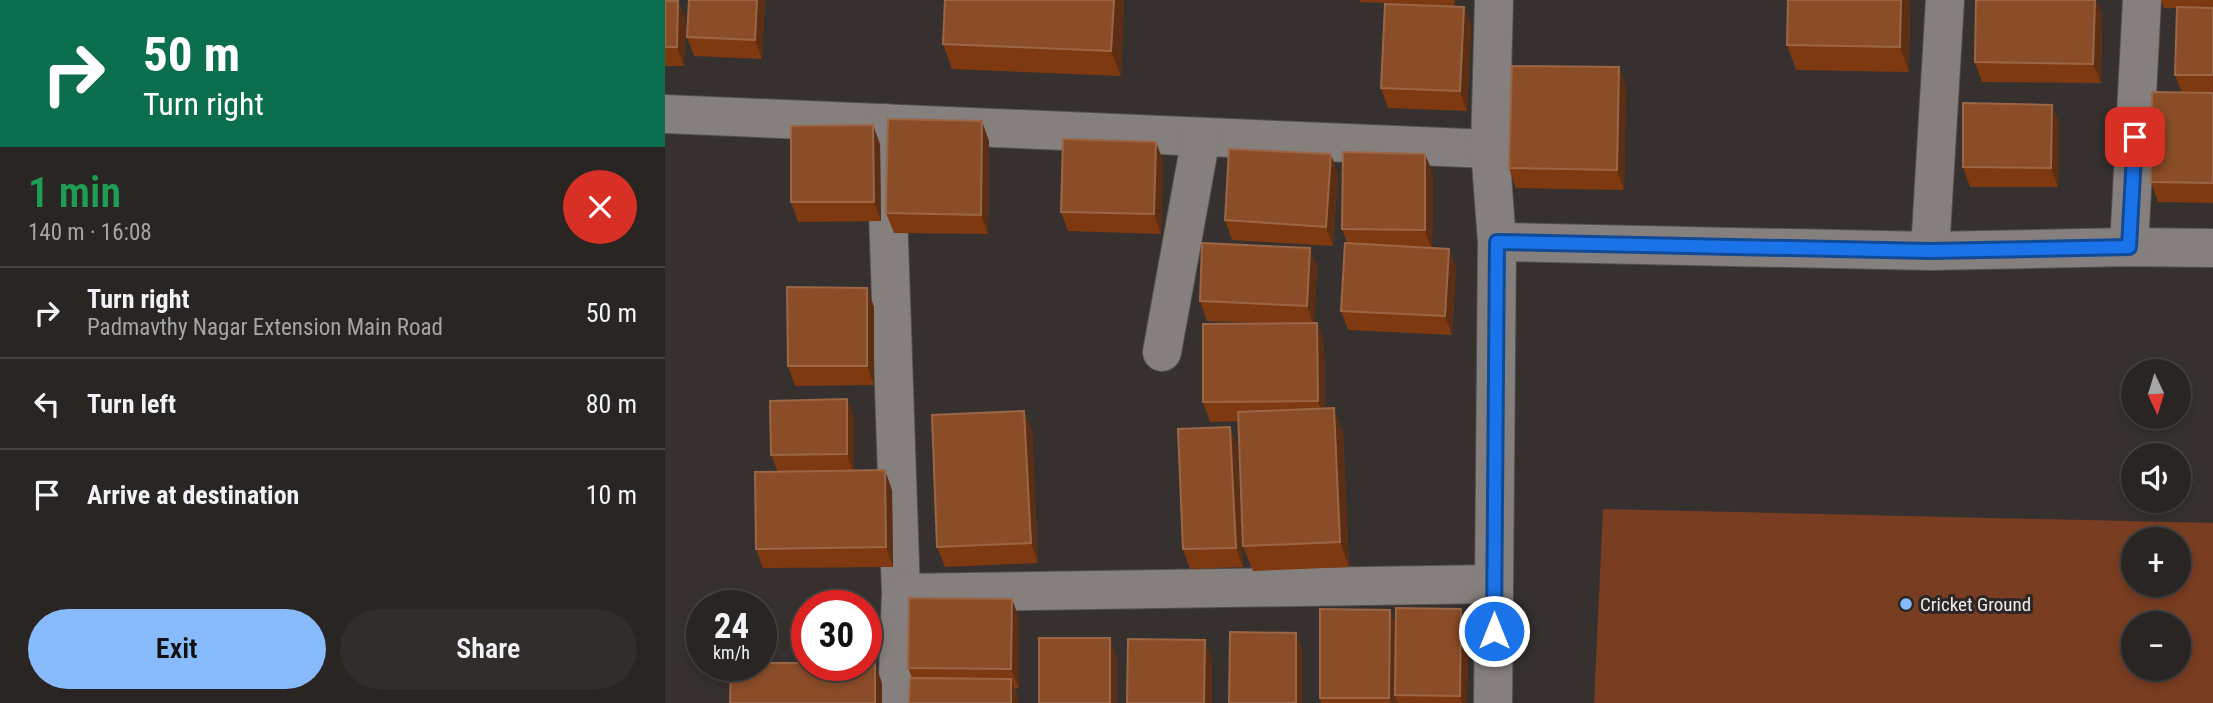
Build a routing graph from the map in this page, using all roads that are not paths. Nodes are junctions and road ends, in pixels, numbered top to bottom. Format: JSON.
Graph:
{"nodes":[{"id":1,"x":1494,"y":0,"type":"edge"},
{"id":2,"x":1945,"y":0,"type":"edge"},
{"id":3,"x":2142,"y":0,"type":"edge"},
{"id":4,"x":665,"y":114,"type":"edge"},
{"id":5,"x":885,"y":123,"type":"junction"},
{"id":6,"x":1201,"y":137,"type":"junction"},
{"id":7,"x":1490,"y":149,"type":"junction"},
{"id":8,"x":1497,"y":242,"type":"junction"},
{"id":9,"x":2129,"y":247,"type":"junction"},
{"id":10,"x":2213,"y":248,"type":"edge"},
{"id":11,"x":1930,"y":251,"type":"junction"},
{"id":12,"x":1162,"y":352,"type":"dead end"},
{"id":13,"x":1494,"y":584,"type":"junction"},
{"id":14,"x":901,"y":593,"type":"junction"},
{"id":15,"x":897,"y":703,"type":"edge"},
{"id":16,"x":1493,"y":703,"type":"edge"}],
"edges":[{"from":1,"to":7,"type":"street"},
{"from":2,"to":11,"type":"street"},
{"from":3,"to":9,"type":"street"},
{"from":4,"to":5,"type":"street"},
{"from":5,"to":6,"type":"street"},
{"from":5,"to":14,"type":"street"},
{"from":6,"to":7,"type":"street"},
{"from":6,"to":12,"type":"street"},
{"from":7,"to":8,"type":"street"},
{"from":8,"to":11,"type":"street"},
{"from":8,"to":13,"type":"street"},
{"from":9,"to":10,"type":"street"},
{"from":9,"to":11,"type":"street"},
{"from":13,"to":14,"type":"street"},
{"from":13,"to":16,"type":"street"},
{"from":14,"to":15,"type":"street"}]}
